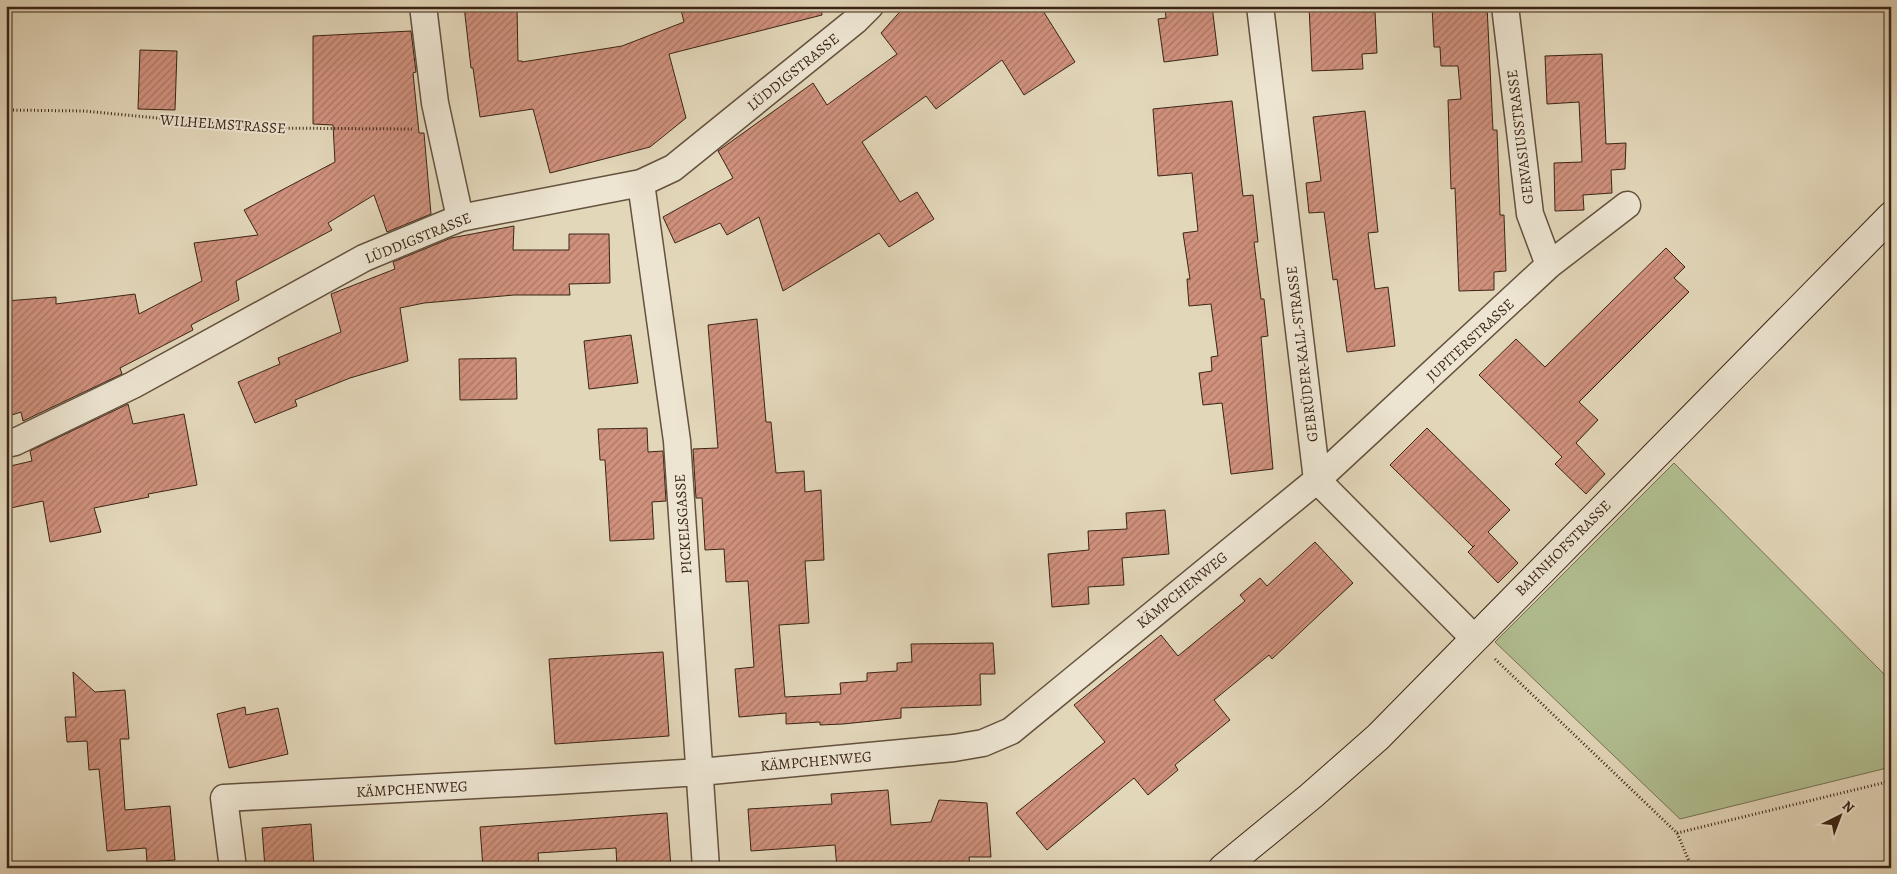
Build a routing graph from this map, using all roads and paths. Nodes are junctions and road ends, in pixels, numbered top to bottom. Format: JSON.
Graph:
{"nodes":[{"id":1,"x":423,"y":6,"type":"edge"},
{"id":2,"x":870,"y":6,"type":"edge"},
{"id":3,"x":1260,"y":6,"type":"edge"},
{"id":4,"x":1504,"y":6,"type":"edge"},
{"id":5,"x":6,"y":110,"type":"edge"},
{"id":6,"x":440,"y":130,"type":"junction"},
{"id":7,"x":641,"y":183,"type":"junction"},
{"id":8,"x":1627,"y":205,"type":"dead end"},
{"id":9,"x":1891,"y":216,"type":"edge"},
{"id":10,"x":460,"y":218,"type":"junction"},
{"id":11,"x":1550,"y":265,"type":"junction"},
{"id":12,"x":6,"y":444,"type":"edge"},
{"id":13,"x":1317,"y":480,"type":"junction"},
{"id":14,"x":1474,"y":638,"type":"junction"},
{"id":15,"x":700,"y":772,"type":"junction"},
{"id":16,"x":1891,"y":781,"type":"edge"},
{"id":17,"x":1677,"y":833,"type":"junction"},
{"id":18,"x":233,"y":868,"type":"edge"},
{"id":19,"x":706,"y":868,"type":"edge"},
{"id":20,"x":1223,"y":868,"type":"edge"},
{"id":21,"x":1692,"y":868,"type":"edge"}],
"edges":[{"from":1,"to":6,"type":"street"},
{"from":2,"to":7,"type":"street","name":"LÜDDIGSTRASSE"},
{"from":3,"to":13,"type":"street","name":"GEBRÜDER-KALL-STRASSE"},
{"from":4,"to":11,"type":"street","name":"GERVASIUSSTRASSE"},
{"from":5,"to":6,"type":"path","name":"WILHELMSTRASSE"},
{"from":6,"to":10,"type":"street"},
{"from":7,"to":10,"type":"street","name":"LÜDDIGSTRASSE"},
{"from":7,"to":15,"type":"street","name":"PICKELSGASSE"},
{"from":8,"to":11,"type":"street","name":"JUPITERSTRASSE"},
{"from":9,"to":14,"type":"main road","name":"BAHNHOFSTRASSE"},
{"from":10,"to":12,"type":"street","name":"LÜDDIGSTRASSE"},
{"from":11,"to":13,"type":"street","name":"JUPITERSTRASSE"},
{"from":13,"to":14,"type":"street"},
{"from":13,"to":15,"type":"street","name":"KÄMPCHENWEG"},
{"from":14,"to":17,"type":"path"},
{"from":14,"to":20,"type":"main road","name":"BAHNHOFSTRASSE"},
{"from":15,"to":18,"type":"street","name":"KÄMPCHENWEG"},
{"from":15,"to":19,"type":"street","name":"PICKELSGASSE"},
{"from":16,"to":17,"type":"path"},
{"from":17,"to":21,"type":"path"}]}
